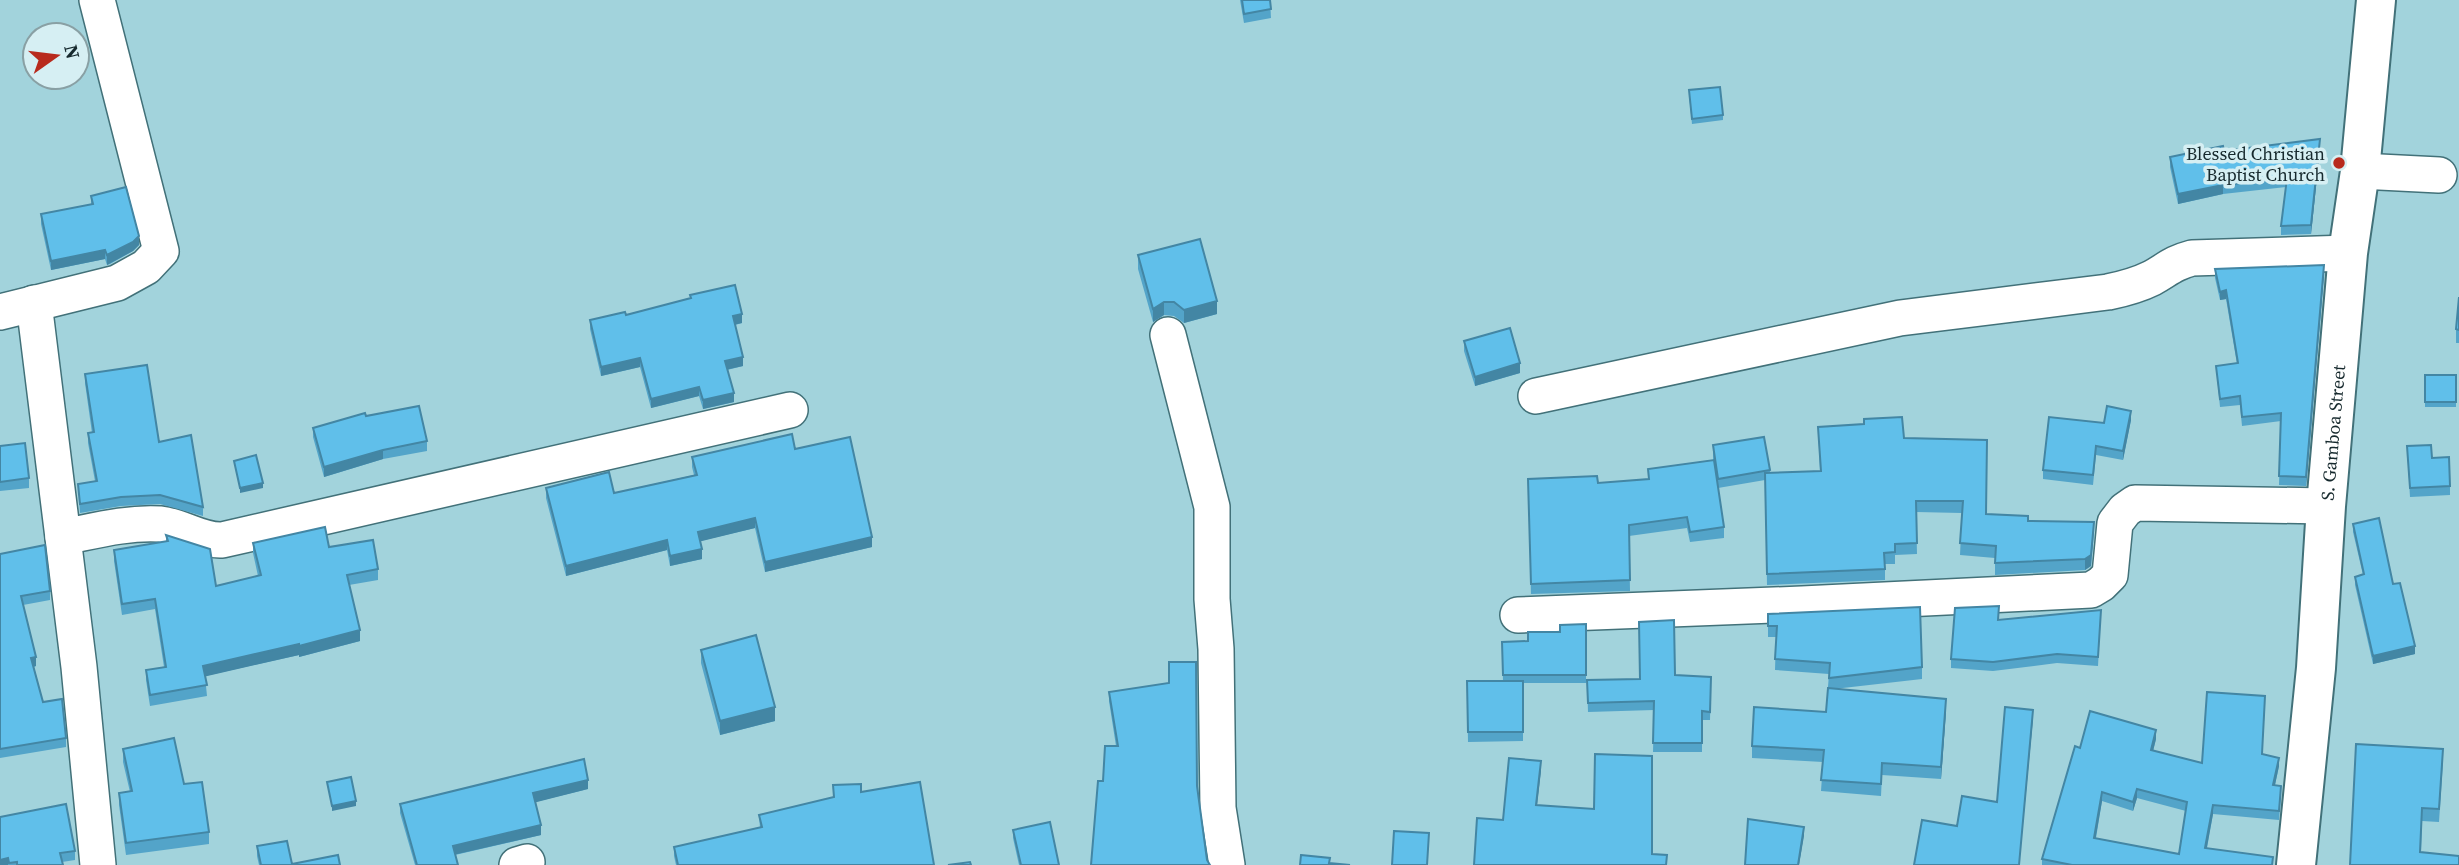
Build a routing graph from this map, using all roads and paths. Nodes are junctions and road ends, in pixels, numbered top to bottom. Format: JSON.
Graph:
{"nodes":[{"id":1,"x":97,"y":0,"type":"edge"},
{"id":2,"x":2376,"y":0,"type":"edge"},
{"id":3,"x":2360,"y":171,"type":"junction"},
{"id":4,"x":2439,"y":175,"type":"dead end"},
{"id":5,"x":2348,"y":253,"type":"junction"},
{"id":6,"x":34,"y":303,"type":"junction"},
{"id":7,"x":0,"y":312,"type":"edge"},
{"id":8,"x":1168,"y":335,"type":"dead end"},
{"id":9,"x":1536,"y":396,"type":"dead end"},
{"id":10,"x":790,"y":410,"type":"dead end"},
{"id":11,"x":2326,"y":506,"type":"junction"},
{"id":12,"x":63,"y":537,"type":"junction"},
{"id":13,"x":1518,"y":615,"type":"dead end"},
{"id":14,"x":98,"y":865,"type":"edge"},
{"id":15,"x":1227,"y":865,"type":"edge"},
{"id":16,"x":2296,"y":865,"type":"edge"}],
"edges":[{"from":1,"to":6,"type":"street"},
{"from":2,"to":3,"type":"main road","name":"S. Gamboa Street"},
{"from":3,"to":4,"type":"street"},
{"from":3,"to":5,"type":"main road","name":"S. Gamboa Street"},
{"from":5,"to":9,"type":"street"},
{"from":5,"to":11,"type":"main road","name":"S. Gamboa Street"},
{"from":6,"to":7,"type":"street"},
{"from":6,"to":12,"type":"street"},
{"from":8,"to":15,"type":"street"},
{"from":10,"to":12,"type":"street"},
{"from":11,"to":13,"type":"street"},
{"from":11,"to":16,"type":"main road","name":"S. Gamboa Street"},
{"from":12,"to":14,"type":"street"}]}
